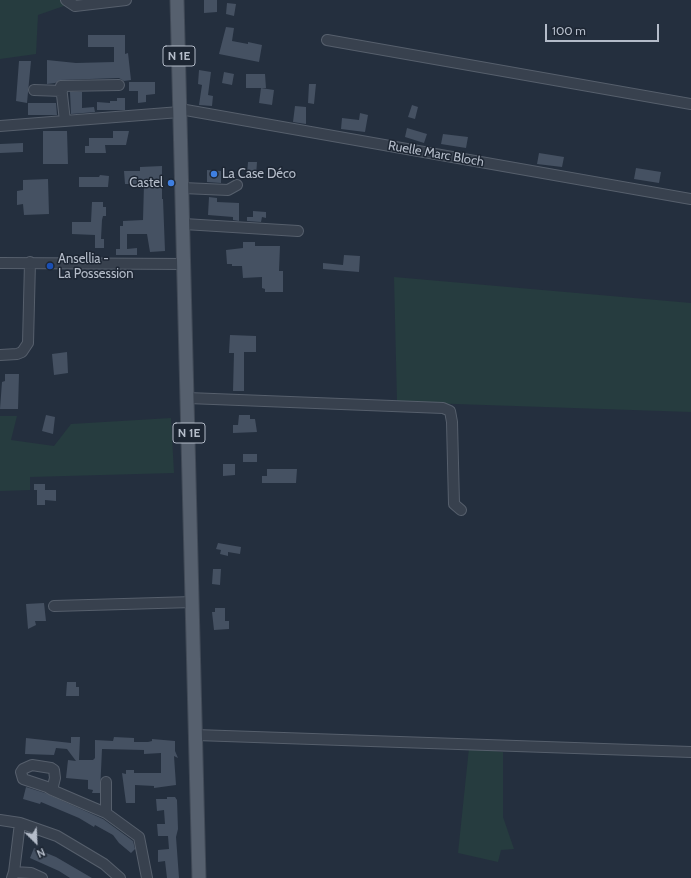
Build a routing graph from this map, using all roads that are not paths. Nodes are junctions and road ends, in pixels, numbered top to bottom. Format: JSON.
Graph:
{"nodes":[{"id":1,"x":66,"y":0,"type":"edge"},
{"id":2,"x":126,"y":0,"type":"edge"},
{"id":3,"x":177,"y":0,"type":"edge"},
{"id":4,"x":327,"y":40,"type":"dead end"},
{"id":5,"x":119,"y":85,"type":"dead end"},
{"id":6,"x":34,"y":90,"type":"dead end"},
{"id":7,"x":62,"y":92,"type":"junction"},
{"id":8,"x":691,"y":104,"type":"edge"},
{"id":9,"x":180,"y":111,"type":"junction"},
{"id":10,"x":65,"y":121,"type":"junction"},
{"id":11,"x":0,"y":126,"type":"edge"},
{"id":12,"x":237,"y":185,"type":"dead end"},
{"id":13,"x":183,"y":191,"type":"junction"},
{"id":14,"x":237,"y":195,"type":"dead end"},
{"id":15,"x":691,"y":199,"type":"edge"},
{"id":16,"x":184,"y":224,"type":"junction"},
{"id":17,"x":298,"y":231,"type":"dead end"},
{"id":18,"x":30,"y":262,"type":"junction"},
{"id":19,"x":0,"y":263,"type":"edge"},
{"id":20,"x":185,"y":264,"type":"junction"},
{"id":21,"x":0,"y":355,"type":"edge"},
{"id":22,"x":188,"y":398,"type":"junction"},
{"id":23,"x":461,"y":510,"type":"dead end"},
{"id":24,"x":193,"y":602,"type":"junction"},
{"id":25,"x":54,"y":606,"type":"dead end"},
{"id":26,"x":196,"y":735,"type":"junction"},
{"id":27,"x":691,"y":752,"type":"edge"},
{"id":28,"x":106,"y":782,"type":"dead end"},
{"id":29,"x":52,"y":790,"type":"dead end"},
{"id":30,"x":106,"y":813,"type":"junction"},
{"id":31,"x":0,"y":820,"type":"edge"},
{"id":32,"x":20,"y":823,"type":"junction"},
{"id":33,"x":13,"y":875,"type":"edge"},
{"id":34,"x":42,"y":878,"type":"edge"},
{"id":35,"x":120,"y":878,"type":"edge"},
{"id":36,"x":147,"y":878,"type":"edge"},
{"id":37,"x":199,"y":878,"type":"edge"}],
"edges":[{"from":1,"to":2,"type":"street"},
{"from":3,"to":9,"type":"main road","number":"N 1E"},
{"from":4,"to":8,"type":"street"},
{"from":5,"to":7,"type":"street"},
{"from":6,"to":7,"type":"street"},
{"from":7,"to":10,"type":"street"},
{"from":9,"to":10,"type":"street","name":"Ruelle Marc Bloch"},
{"from":9,"to":13,"type":"main road","number":"N 1E"},
{"from":9,"to":15,"type":"street","name":"Ruelle Marc Bloch"},
{"from":10,"to":11,"type":"street","name":"Ruelle Marc Bloch"},
{"from":12,"to":13,"type":"street"},
{"from":13,"to":14,"type":"street"},
{"from":13,"to":16,"type":"main road","number":"N 1E"},
{"from":16,"to":17,"type":"street"},
{"from":16,"to":20,"type":"main road","number":"N 1E"},
{"from":18,"to":19,"type":"street"},
{"from":18,"to":20,"type":"street"},
{"from":18,"to":21,"type":"street"},
{"from":20,"to":22,"type":"main road","number":"N 1E"},
{"from":22,"to":23,"type":"street"},
{"from":22,"to":24,"type":"main road","number":"N 1E"},
{"from":24,"to":25,"type":"street"},
{"from":24,"to":26,"type":"main road","number":"N 1E"},
{"from":26,"to":27,"type":"street"},
{"from":26,"to":37,"type":"main road","number":"N 1E"},
{"from":28,"to":30,"type":"street"},
{"from":29,"to":30,"type":"street"},
{"from":30,"to":36,"type":"street"},
{"from":31,"to":32,"type":"street"},
{"from":32,"to":33,"type":"street"},
{"from":32,"to":35,"type":"street"},
{"from":33,"to":34,"type":"street"}]}
